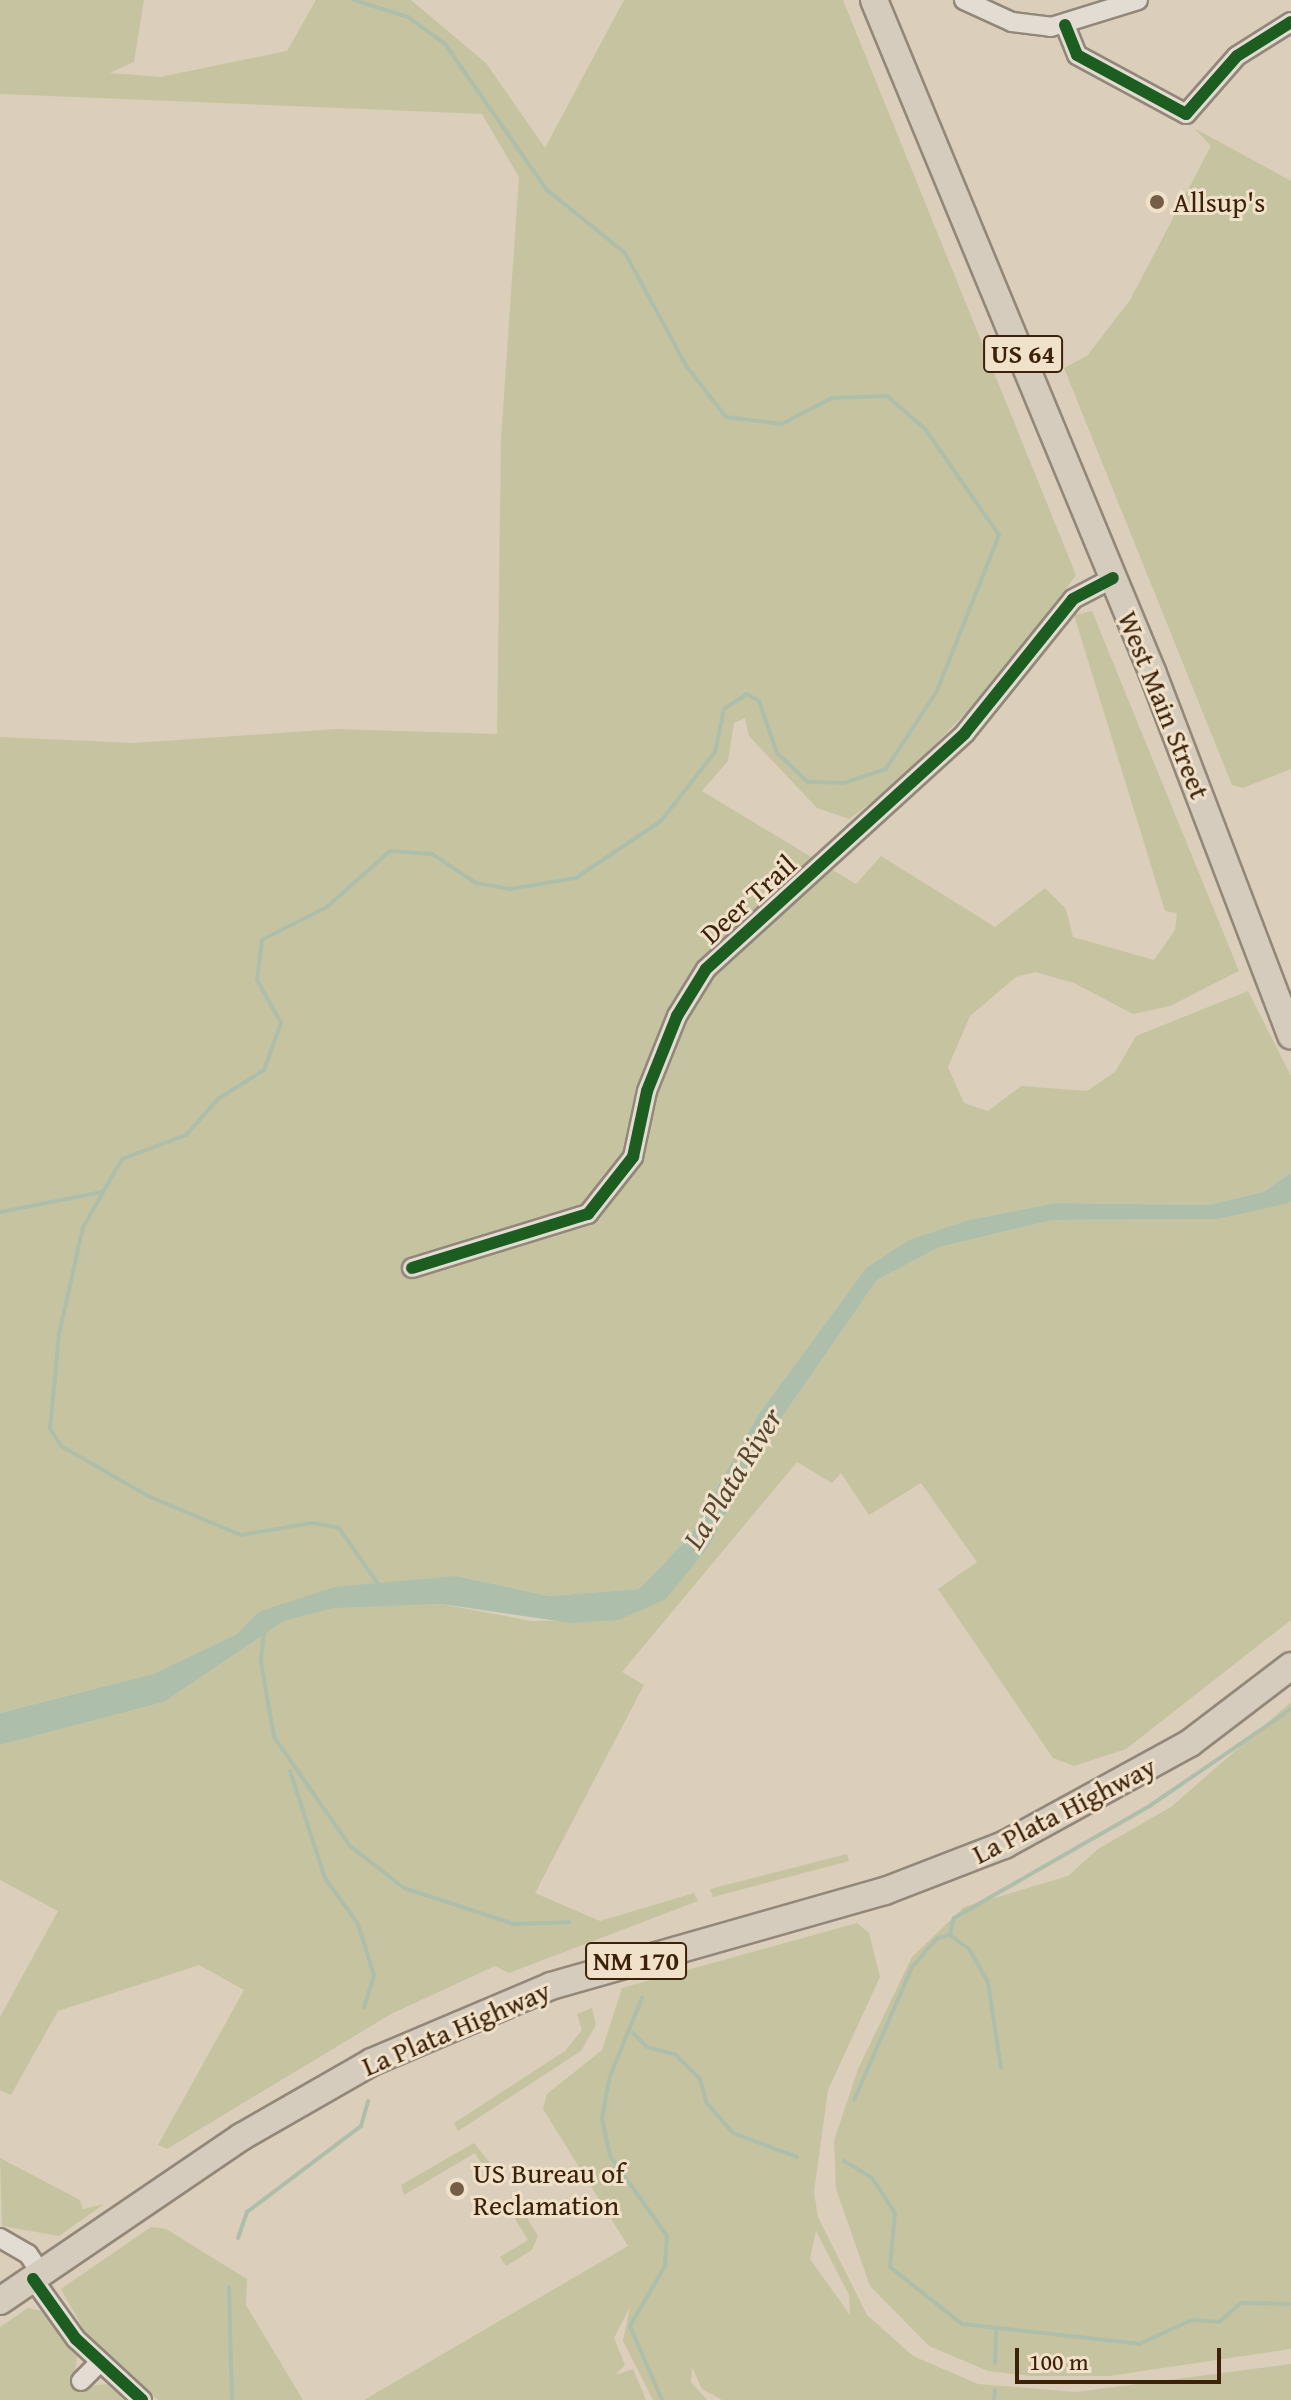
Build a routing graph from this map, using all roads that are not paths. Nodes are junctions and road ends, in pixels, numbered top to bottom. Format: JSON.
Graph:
{"nodes":[{"id":1,"x":874,"y":0,"type":"edge"},
{"id":2,"x":964,"y":0,"type":"edge"},
{"id":3,"x":1138,"y":0,"type":"edge"},
{"id":4,"x":1291,"y":22,"type":"edge"},
{"id":5,"x":1065,"y":25,"type":"junction"},
{"id":6,"x":1113,"y":578,"type":"junction"},
{"id":7,"x":1280,"y":972,"type":"edge"},
{"id":8,"x":1291,"y":1036,"type":"edge"},
{"id":9,"x":412,"y":1268,"type":"dead end"},
{"id":10,"x":1291,"y":1666,"type":"edge"},
{"id":11,"x":0,"y":2238,"type":"edge"},
{"id":12,"x":37,"y":2276,"type":"junction"},
{"id":13,"x":0,"y":2301,"type":"edge"},
{"id":14,"x":99,"y":2363,"type":"junction"},
{"id":15,"x":81,"y":2381,"type":"dead end"},
{"id":16,"x":142,"y":2400,"type":"edge"}],
"edges":[{"from":1,"to":6,"type":"highway","name":"West Main Street","number":"US 64"},
{"from":2,"to":5,"type":"street"},
{"from":3,"to":5,"type":"street"},
{"from":4,"to":5,"type":"street"},
{"from":6,"to":7,"type":"highway","name":"West Main Street","number":"US 64"},
{"from":6,"to":9,"type":"street","name":"Deer Trail"},
{"from":7,"to":8,"type":"highway","name":"West Main Street","number":"US 64"},
{"from":10,"to":12,"type":"highway","name":"La Plata Highway","number":"NM 170"},
{"from":11,"to":12,"type":"street"},
{"from":12,"to":13,"type":"highway","name":"La Plata Highway","number":"NM 170"},
{"from":12,"to":14,"type":"street"},
{"from":14,"to":15,"type":"street"},
{"from":14,"to":16,"type":"street"}]}
